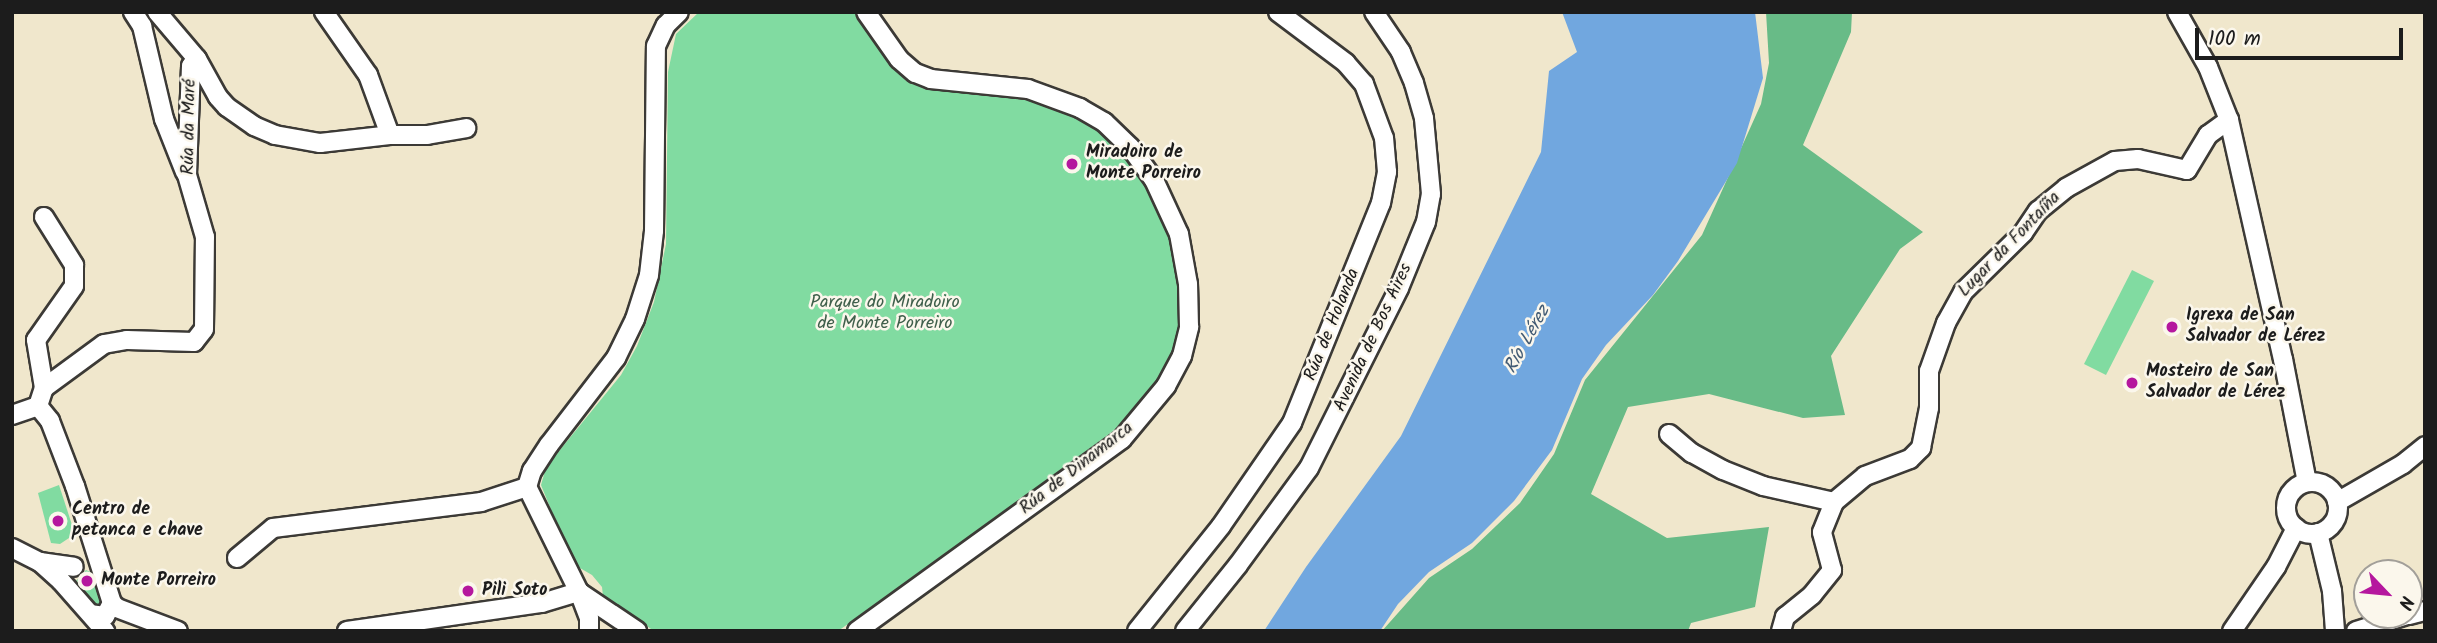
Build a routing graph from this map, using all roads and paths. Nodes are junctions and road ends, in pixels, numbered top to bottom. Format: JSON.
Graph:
{"nodes":[{"id":1,"x":133,"y":12,"type":"edge"},
{"id":2,"x":157,"y":12,"type":"edge"},
{"id":3,"x":324,"y":12,"type":"edge"},
{"id":4,"x":866,"y":12,"type":"edge"},
{"id":5,"x":1278,"y":12,"type":"edge"},
{"id":6,"x":1374,"y":12,"type":"edge"},
{"id":7,"x":2177,"y":12,"type":"edge"},
{"id":8,"x":667,"y":17,"type":"edge"},
{"id":9,"x":197,"y":59,"type":"junction"},
{"id":10,"x":2229,"y":120,"type":"junction"},
{"id":11,"x":466,"y":128,"type":"dead end"},
{"id":12,"x":390,"y":135,"type":"junction"},
{"id":13,"x":187,"y":175,"type":"junction"},
{"id":14,"x":44,"y":218,"type":"dead end"},
{"id":15,"x":44,"y":388,"type":"junction"},
{"id":16,"x":38,"y":406,"type":"junction"},
{"id":17,"x":12,"y":415,"type":"edge"},
{"id":18,"x":1669,"y":434,"type":"dead end"},
{"id":19,"x":2425,"y":446,"type":"edge"},
{"id":20,"x":2307,"y":482,"type":"junction"},
{"id":21,"x":527,"y":487,"type":"junction"},
{"id":22,"x":1834,"y":502,"type":"junction"},
{"id":23,"x":2337,"y":502,"type":"junction"},
{"id":24,"x":2296,"y":528,"type":"junction"},
{"id":25,"x":2318,"y":533,"type":"junction"},
{"id":26,"x":12,"y":548,"type":"edge"},
{"id":27,"x":237,"y":558,"type":"dead end"},
{"id":28,"x":40,"y":562,"type":"junction"},
{"id":29,"x":74,"y":567,"type":"junction"},
{"id":30,"x":102,"y":571,"type":"junction"},
{"id":31,"x":70,"y":591,"type":"junction"},
{"id":32,"x":579,"y":592,"type":"junction"},
{"id":33,"x":112,"y":603,"type":"junction"},
{"id":34,"x":91,"y":614,"type":"junction"},
{"id":35,"x":170,"y":629,"type":"edge"},
{"id":36,"x":105,"y":631,"type":"edge"},
{"id":37,"x":142,"y":631,"type":"edge"},
{"id":38,"x":347,"y":631,"type":"edge"},
{"id":39,"x":589,"y":631,"type":"edge"},
{"id":40,"x":637,"y":631,"type":"edge"},
{"id":41,"x":857,"y":631,"type":"edge"},
{"id":42,"x":1137,"y":631,"type":"edge"},
{"id":43,"x":1185,"y":631,"type":"edge"},
{"id":44,"x":1781,"y":631,"type":"edge"},
{"id":45,"x":2232,"y":631,"type":"edge"},
{"id":46,"x":2335,"y":631,"type":"edge"}],
"edges":[{"from":1,"to":13,"type":"street"},
{"from":2,"to":9,"type":"street","name":"Rúa da Maré"},
{"from":3,"to":12,"type":"street"},
{"from":4,"to":41,"type":"street","name":"Rúa de Dinamarca"},
{"from":5,"to":42,"type":"street","name":"Rúa de Holanda"},
{"from":6,"to":43,"type":"street","name":"Avenida de Bos Aires"},
{"from":7,"to":10,"type":"street"},
{"from":8,"to":21,"type":"street"},
{"from":9,"to":12,"type":"street","name":"Rúa da Maré"},
{"from":9,"to":13,"type":"street","name":"Rúa da Maré"},
{"from":10,"to":20,"type":"street"},
{"from":10,"to":22,"type":"street","name":"Lugar da Fontaíña"},
{"from":11,"to":12,"type":"street","name":"Rúa da Maré"},
{"from":13,"to":15,"type":"street","name":"Rúa da Maré"},
{"from":14,"to":15,"type":"street"},
{"from":15,"to":16,"type":"street"},
{"from":16,"to":17,"type":"street"},
{"from":16,"to":30,"type":"street"},
{"from":18,"to":22,"type":"street"},
{"from":19,"to":23,"type":"street"},
{"from":20,"to":23,"type":"street"},
{"from":20,"to":24,"type":"street"},
{"from":21,"to":27,"type":"street"},
{"from":21,"to":32,"type":"street"},
{"from":22,"to":44,"type":"street"},
{"from":23,"to":25,"type":"street"},
{"from":24,"to":25,"type":"street"},
{"from":24,"to":45,"type":"street"},
{"from":25,"to":46,"type":"street"},
{"from":26,"to":28,"type":"street"},
{"from":28,"to":29,"type":"street"},
{"from":28,"to":31,"type":"street"},
{"from":29,"to":30,"type":"street"},
{"from":29,"to":31,"type":"street"},
{"from":30,"to":33,"type":"street"},
{"from":31,"to":34,"type":"street"},
{"from":32,"to":38,"type":"street"},
{"from":32,"to":39,"type":"street"},
{"from":32,"to":40,"type":"street"},
{"from":33,"to":34,"type":"street"},
{"from":33,"to":35,"type":"street"},
{"from":34,"to":36,"type":"street"},
{"from":35,"to":37,"type":"street"}]}
